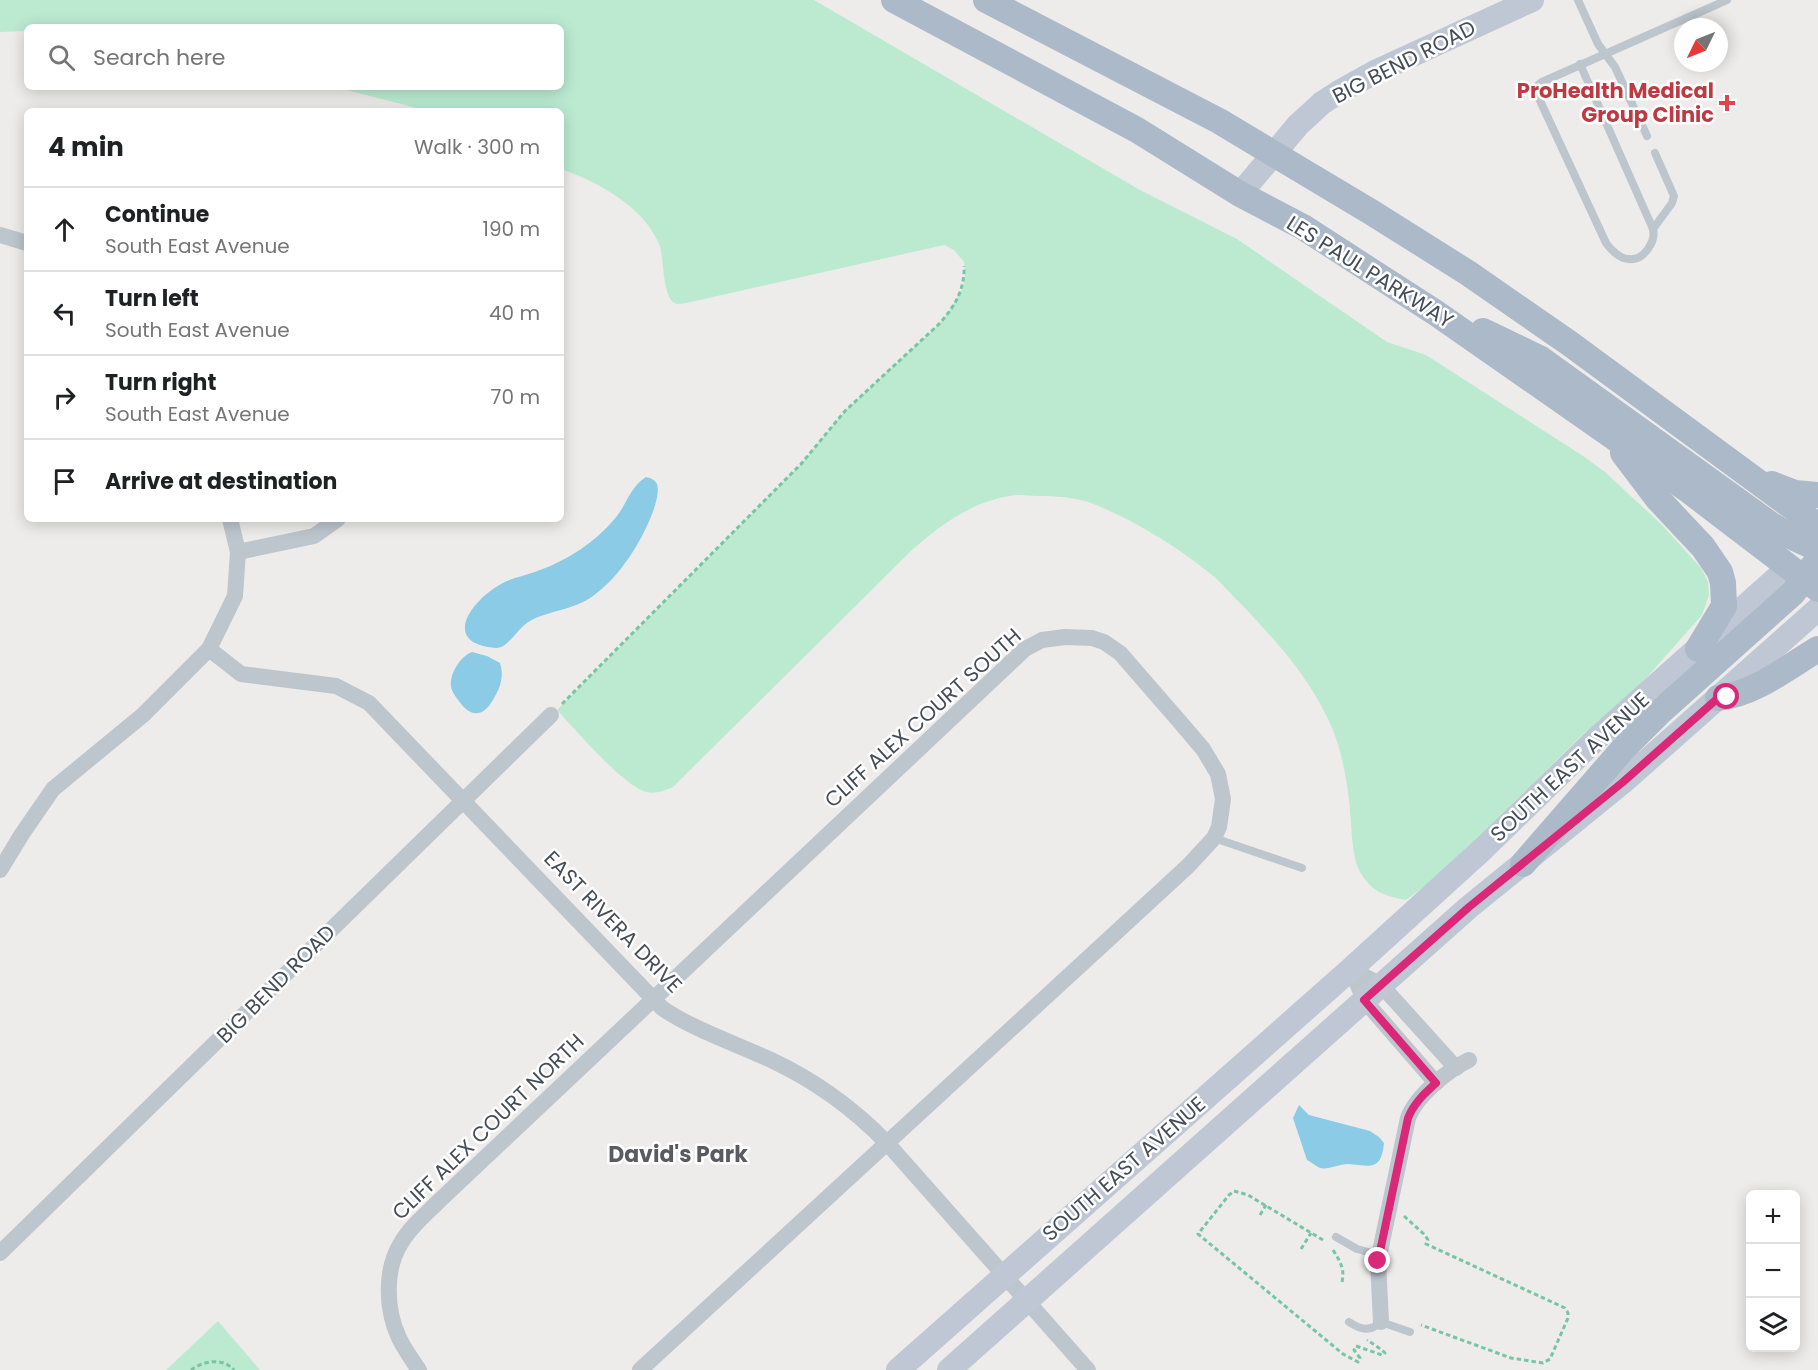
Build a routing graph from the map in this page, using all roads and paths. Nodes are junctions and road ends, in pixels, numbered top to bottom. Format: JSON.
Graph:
{"nodes":[{"id":1,"x":894,"y":0,"type":"edge"},
{"id":2,"x":986,"y":0,"type":"edge"},
{"id":3,"x":1532,"y":0,"type":"edge"},
{"id":4,"x":1578,"y":0,"type":"edge"},
{"id":5,"x":1727,"y":0,"type":"edge"},
{"id":6,"x":1605,"y":53,"type":"junction"},
{"id":7,"x":1580,"y":64,"type":"junction"},
{"id":8,"x":1647,"y":136,"type":"dead end"},
{"id":9,"x":1274,"y":153,"type":"junction"},
{"id":10,"x":1655,"y":153,"type":"dead end"},
{"id":11,"x":1240,"y":194,"type":"junction"},
{"id":12,"x":1653,"y":229,"type":"junction"},
{"id":13,"x":0,"y":235,"type":"edge"},
{"id":14,"x":24,"y":242,"type":"edge"},
{"id":15,"x":964,"y":266,"type":"dead end"},
{"id":16,"x":1404,"y":293,"type":"junction"},
{"id":17,"x":1608,"y":433,"type":"junction"},
{"id":18,"x":1743,"y":472,"type":"junction"},
{"id":19,"x":1818,"y":495,"type":"edge"},
{"id":20,"x":231,"y":522,"type":"edge"},
{"id":21,"x":334,"y":522,"type":"edge"},
{"id":22,"x":238,"y":552,"type":"junction"},
{"id":23,"x":1813,"y":559,"type":"edge"},
{"id":24,"x":1818,"y":609,"type":"edge"},
{"id":25,"x":209,"y":649,"type":"junction"},
{"id":26,"x":1698,"y":649,"type":"junction"},
{"id":27,"x":1818,"y":650,"type":"edge"},
{"id":28,"x":1718,"y":698,"type":"junction"},
{"id":29,"x":551,"y":715,"type":"joint"},
{"id":30,"x":463,"y":800,"type":"junction"},
{"id":31,"x":1215,"y":838,"type":"junction"},
{"id":32,"x":1523,"y":864,"type":"junction"},
{"id":33,"x":1302,"y":868,"type":"dead end"},
{"id":34,"x":0,"y":870,"type":"edge"},
{"id":35,"x":1351,"y":969,"type":"junction"},
{"id":36,"x":1372,"y":993,"type":"junction"},
{"id":37,"x":654,"y":1000,"type":"junction"},
{"id":38,"x":1436,"y":1083,"type":"junction"},
{"id":39,"x":887,"y":1143,"type":"junction"},
{"id":40,"x":1389,"y":1203,"type":"junction"},
{"id":41,"x":1266,"y":1205,"type":"junction"},
{"id":42,"x":1260,"y":1215,"type":"dead end"},
{"id":43,"x":1311,"y":1233,"type":"junction"},
{"id":44,"x":1336,"y":1237,"type":"dead end"},
{"id":45,"x":1330,"y":1245,"type":"junction"},
{"id":46,"x":1350,"y":1245,"type":"junction"},
{"id":47,"x":1301,"y":1249,"type":"dead end"},
{"id":48,"x":0,"y":1252,"type":"edge"},
{"id":49,"x":1379,"y":1256,"type":"junction"},
{"id":50,"x":1004,"y":1275,"type":"junction"},
{"id":51,"x":1342,"y":1282,"type":"dead end"},
{"id":52,"x":1027,"y":1300,"type":"junction"},
{"id":53,"x":1349,"y":1322,"type":"dead end"},
{"id":54,"x":1387,"y":1324,"type":"junction"},
{"id":55,"x":1365,"y":1330,"type":"junction"},
{"id":56,"x":1410,"y":1332,"type":"dead end"},
{"id":57,"x":191,"y":1370,"type":"edge"},
{"id":58,"x":234,"y":1370,"type":"edge"},
{"id":59,"x":419,"y":1370,"type":"edge"},
{"id":60,"x":640,"y":1370,"type":"edge"},
{"id":61,"x":898,"y":1370,"type":"edge"},
{"id":62,"x":949,"y":1370,"type":"edge"},
{"id":63,"x":1088,"y":1370,"type":"edge"}],
"edges":[{"from":1,"to":11,"type":"main road","name":"LES PAUL PARKWAY"},
{"from":2,"to":9,"type":"main road"},
{"from":3,"to":9,"type":"main road","name":"BIG BEND ROAD"},
{"from":4,"to":6,"type":"lane"},
{"from":5,"to":6,"type":"lane"},
{"from":6,"to":7,"type":"lane"},
{"from":6,"to":8,"type":"lane"},
{"from":7,"to":12,"type":"lane"},
{"from":7,"to":12,"type":"lane"},
{"from":9,"to":11,"type":"main road","name":"BIG BEND ROAD"},
{"from":9,"to":18,"type":"main road"},
{"from":10,"to":12,"type":"lane"},
{"from":11,"to":16,"type":"main road","name":"LES PAUL PARKWAY"},
{"from":13,"to":14,"type":"street"},
{"from":15,"to":29,"type":"path"},
{"from":16,"to":17,"type":"main road","name":"LES PAUL PARKWAY"},
{"from":16,"to":23,"type":"main road"},
{"from":17,"to":23,"type":"main road","name":"LES PAUL PARKWAY"},
{"from":17,"to":26,"type":"main road"},
{"from":18,"to":19,"type":"main road"},
{"from":18,"to":23,"type":"main road"},
{"from":20,"to":22,"type":"street"},
{"from":21,"to":22,"type":"street"},
{"from":22,"to":25,"type":"street"},
{"from":23,"to":26,"type":"main road","name":"SOUTH EAST AVENUE"},
{"from":23,"to":32,"type":"main road"},
{"from":24,"to":28,"type":"main road","name":"SOUTH EAST AVENUE"},
{"from":25,"to":30,"type":"street","name":"EAST RIVERA DRIVE"},
{"from":25,"to":34,"type":"street"},
{"from":26,"to":35,"type":"main road","name":"SOUTH EAST AVENUE"},
{"from":27,"to":28,"type":"main road"},
{"from":28,"to":32,"type":"main road","name":"SOUTH EAST AVENUE"},
{"from":29,"to":30,"type":"street","name":"BIG BEND ROAD"},
{"from":30,"to":37,"type":"street","name":"EAST RIVERA DRIVE"},
{"from":30,"to":48,"type":"street","name":"BIG BEND ROAD"},
{"from":31,"to":33,"type":"lane"},
{"from":31,"to":37,"type":"street","name":"CLIFF ALEX COURT SOUTH"},
{"from":31,"to":39,"type":"street"},
{"from":32,"to":36,"type":"main road","name":"SOUTH EAST AVENUE"},
{"from":35,"to":36,"type":"street"},
{"from":35,"to":50,"type":"main road","name":"SOUTH EAST AVENUE"},
{"from":36,"to":38,"type":"street"},
{"from":36,"to":38,"type":"street"},
{"from":36,"to":52,"type":"main road","name":"SOUTH EAST AVENUE"},
{"from":37,"to":39,"type":"street","name":"EAST RIVERA DRIVE"},
{"from":37,"to":59,"type":"street","name":"CLIFF ALEX COURT NORTH"},
{"from":38,"to":40,"type":"street"},
{"from":39,"to":50,"type":"street","name":"EAST RIVERA DRIVE"},
{"from":39,"to":60,"type":"street"},
{"from":40,"to":49,"type":"street"},
{"from":40,"to":54,"type":"path"},
{"from":41,"to":42,"type":"path"},
{"from":41,"to":43,"type":"path"},
{"from":41,"to":55,"type":"path"},
{"from":43,"to":45,"type":"path"},
{"from":43,"to":47,"type":"path"},
{"from":44,"to":46,"type":"lane"},
{"from":45,"to":46,"type":"path"},
{"from":45,"to":51,"type":"path"},
{"from":46,"to":49,"type":"lane"},
{"from":49,"to":54,"type":"street"},
{"from":50,"to":52,"type":"street","name":"EAST RIVERA DRIVE"},
{"from":50,"to":61,"type":"main road","name":"SOUTH EAST AVENUE"},
{"from":52,"to":62,"type":"main road","name":"SOUTH EAST AVENUE"},
{"from":52,"to":63,"type":"street","name":"EAST RIVERA DRIVE"},
{"from":53,"to":55,"type":"lane"},
{"from":54,"to":55,"type":"lane"},
{"from":54,"to":56,"type":"lane"},
{"from":57,"to":58,"type":"path"}]}
